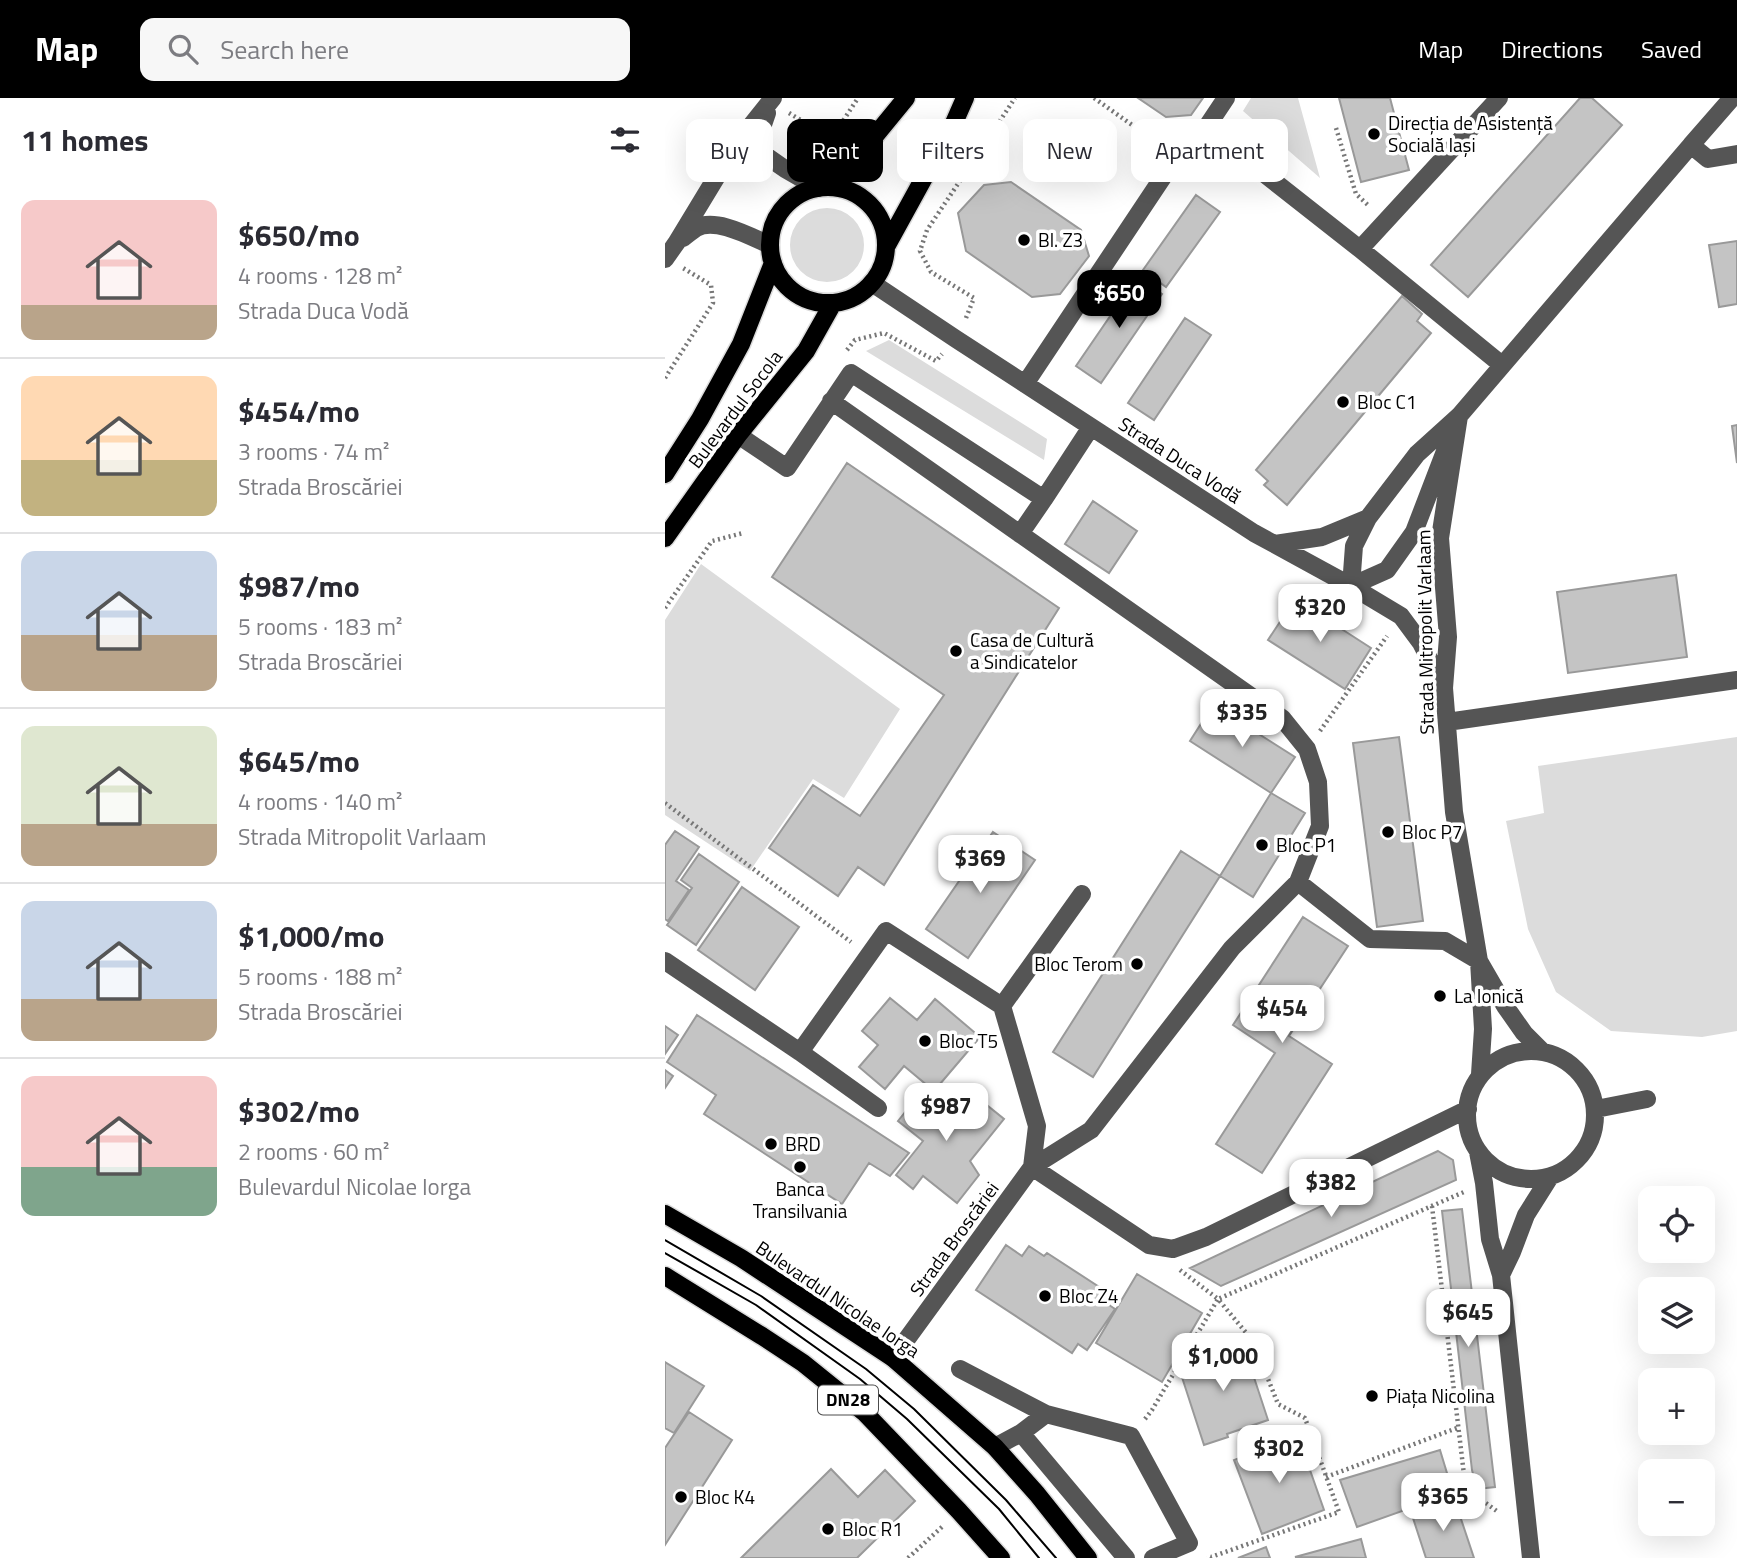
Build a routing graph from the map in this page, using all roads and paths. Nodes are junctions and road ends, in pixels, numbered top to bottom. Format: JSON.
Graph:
{"nodes":[{"id":1,"x":858,"y":98,"type":"edge"},
{"id":2,"x":906,"y":98,"type":"edge"},
{"id":3,"x":965,"y":98,"type":"edge"},
{"id":4,"x":1015,"y":98,"type":"edge"},
{"id":5,"x":1094,"y":98,"type":"edge"},
{"id":6,"x":1226,"y":98,"type":"edge"},
{"id":7,"x":1499,"y":98,"type":"edge"},
{"id":8,"x":1732,"y":98,"type":"edge"},
{"id":9,"x":772,"y":99,"type":"edge"},
{"id":10,"x":955,"y":119,"type":"edge"},
{"id":11,"x":1001,"y":119,"type":"edge"},
{"id":12,"x":1212,"y":119,"type":"edge"},
{"id":13,"x":1131,"y":124,"type":"edge"},
{"id":14,"x":1336,"y":128,"type":"dead end"},
{"id":15,"x":1691,"y":145,"type":"junction"},
{"id":16,"x":1737,"y":154,"type":"edge"},
{"id":17,"x":921,"y":182,"type":"edge"},
{"id":18,"x":1160,"y":182,"type":"edge"},
{"id":19,"x":1274,"y":182,"type":"edge"},
{"id":20,"x":826,"y":188,"type":"junction"},
{"id":21,"x":1385,"y":221,"type":"junction"},
{"id":22,"x":677,"y":242,"type":"junction"},
{"id":23,"x":886,"y":247,"type":"junction"},
{"id":24,"x":1360,"y":250,"type":"junction"},
{"id":25,"x":772,"y":254,"type":"junction"},
{"id":26,"x":665,"y":258,"type":"edge"},
{"id":27,"x":873,"y":283,"type":"junction"},
{"id":28,"x":833,"y":303,"type":"junction"},
{"id":29,"x":1502,"y":365,"type":"junction"},
{"id":30,"x":665,"y":378,"type":"edge"},
{"id":31,"x":1025,"y":384,"type":"junction"},
{"id":32,"x":831,"y":401,"type":"junction"},
{"id":33,"x":1459,"y":416,"type":"junction"},
{"id":34,"x":1091,"y":428,"type":"junction"},
{"id":35,"x":738,"y":435,"type":"junction"},
{"id":36,"x":665,"y":474,"type":"edge"},
{"id":37,"x":1044,"y":499,"type":"junction"},
{"id":38,"x":1368,"y":518,"type":"junction"},
{"id":39,"x":743,"y":533,"type":"dead end"},
{"id":40,"x":1020,"y":534,"type":"junction"},
{"id":41,"x":665,"y":538,"type":"edge"},
{"id":42,"x":1275,"y":544,"type":"junction"},
{"id":43,"x":1351,"y":586,"type":"junction"},
{"id":44,"x":665,"y":608,"type":"edge"},
{"id":45,"x":1401,"y":616,"type":"junction"},
{"id":46,"x":1737,"y":680,"type":"edge"},
{"id":47,"x":1444,"y":688,"type":"junction"},
{"id":48,"x":1447,"y":722,"type":"junction"},
{"id":49,"x":1307,"y":749,"type":"junction"},
{"id":50,"x":665,"y":803,"type":"edge"},
{"id":51,"x":1298,"y":883,"type":"junction"},
{"id":52,"x":1082,"y":894,"type":"dead end"},
{"id":53,"x":869,"y":955,"type":"junction"},
{"id":54,"x":665,"y":961,"type":"edge"},
{"id":55,"x":1479,"y":961,"type":"junction"},
{"id":56,"x":1002,"y":1006,"type":"junction"},
{"id":57,"x":1542,"y":1051,"type":"junction"},
{"id":58,"x":800,"y":1052,"type":"junction"},
{"id":59,"x":1480,"y":1074,"type":"junction"},
{"id":60,"x":1647,"y":1099,"type":"dead end"},
{"id":61,"x":878,"y":1108,"type":"dead end"},
{"id":62,"x":1468,"y":1109,"type":"junction"},
{"id":63,"x":1595,"y":1109,"type":"junction"},
{"id":64,"x":1478,"y":1152,"type":"junction"},
{"id":65,"x":1032,"y":1167,"type":"junction"},
{"id":66,"x":1550,"y":1177,"type":"junction"},
{"id":67,"x":1484,"y":1183,"type":"junction"},
{"id":68,"x":1432,"y":1206,"type":"junction"},
{"id":69,"x":665,"y":1214,"type":"edge"},
{"id":70,"x":1149,"y":1245,"type":"junction"},
{"id":71,"x":1501,"y":1275,"type":"junction"},
{"id":72,"x":665,"y":1276,"type":"edge"},
{"id":73,"x":1218,"y":1299,"type":"junction"},
{"id":74,"x":893,"y":1358,"type":"junction"},
{"id":75,"x":960,"y":1369,"type":"dead end"},
{"id":76,"x":1046,"y":1414,"type":"junction"},
{"id":77,"x":1457,"y":1428,"type":"junction"},
{"id":78,"x":1021,"y":1433,"type":"junction"},
{"id":79,"x":1131,"y":1436,"type":"junction"},
{"id":80,"x":995,"y":1447,"type":"junction"},
{"id":81,"x":1326,"y":1477,"type":"junction"},
{"id":82,"x":959,"y":1511,"type":"junction"},
{"id":83,"x":1498,"y":1512,"type":"dead end"},
{"id":84,"x":1189,"y":1543,"type":"junction"},
{"id":85,"x":908,"y":1558,"type":"edge"},
{"id":86,"x":1001,"y":1558,"type":"edge"},
{"id":87,"x":1088,"y":1558,"type":"edge"},
{"id":88,"x":1126,"y":1558,"type":"edge"},
{"id":89,"x":1153,"y":1558,"type":"edge"},
{"id":90,"x":1531,"y":1558,"type":"edge"}],
"edges":[{"from":1,"to":9,"type":"path"},
{"from":2,"to":20,"type":"main road"},
{"from":3,"to":10,"type":"main road"},
{"from":4,"to":11,"type":"path"},
{"from":5,"to":13,"type":"path"},
{"from":6,"to":12,"type":"street"},
{"from":7,"to":21,"type":"street"},
{"from":8,"to":15,"type":"street"},
{"from":9,"to":20,"type":"street"},
{"from":9,"to":22,"type":"street"},
{"from":14,"to":21,"type":"path"},
{"from":15,"to":16,"type":"street"},
{"from":15,"to":29,"type":"street"},
{"from":17,"to":23,"type":"main road"},
{"from":18,"to":31,"type":"street"},
{"from":19,"to":24,"type":"street"},
{"from":20,"to":23,"type":"main road"},
{"from":20,"to":25,"type":"main road"},
{"from":21,"to":24,"type":"street"},
{"from":22,"to":25,"type":"street"},
{"from":22,"to":26,"type":"street"},
{"from":23,"to":27,"type":"main road"},
{"from":24,"to":29,"type":"street"},
{"from":25,"to":28,"type":"main road"},
{"from":25,"to":36,"type":"main road","name":"Bulevardul Socola"},
{"from":26,"to":30,"type":"path"},
{"from":27,"to":28,"type":"main road"},
{"from":27,"to":31,"type":"street","name":"Strada Duca Vodă"},
{"from":28,"to":35,"type":"main road","name":"Bulevardul Socola"},
{"from":29,"to":33,"type":"street"},
{"from":31,"to":34,"type":"street","name":"Strada Duca Vodă"},
{"from":32,"to":35,"type":"street"},
{"from":32,"to":37,"type":"street"},
{"from":32,"to":40,"type":"street"},
{"from":33,"to":38,"type":"street"},
{"from":33,"to":43,"type":"street"},
{"from":33,"to":47,"type":"street","name":"Strada Mitropolit Varlaam"},
{"from":34,"to":37,"type":"street"},
{"from":34,"to":42,"type":"street","name":"Strada Duca Vodă"},
{"from":35,"to":41,"type":"main road","name":"Bulevardul Socola"},
{"from":37,"to":40,"type":"street"},
{"from":38,"to":42,"type":"street"},
{"from":38,"to":43,"type":"street"},
{"from":39,"to":44,"type":"path"},
{"from":40,"to":49,"type":"street"},
{"from":42,"to":43,"type":"street","name":"Strada Duca Vodă"},
{"from":43,"to":45,"type":"street","name":"Strada Duca Vodă"},
{"from":45,"to":47,"type":"street","name":"Strada Duca Vodă"},
{"from":45,"to":49,"type":"path"},
{"from":46,"to":48,"type":"street"},
{"from":47,"to":48,"type":"street","name":"Strada Mitropolit Varlaam"},
{"from":48,"to":55,"type":"street","name":"Strada Mitropolit Varlaam"},
{"from":49,"to":51,"type":"street"},
{"from":50,"to":53,"type":"path"},
{"from":51,"to":55,"type":"street"},
{"from":51,"to":65,"type":"street"},
{"from":52,"to":56,"type":"street"},
{"from":53,"to":56,"type":"street"},
{"from":53,"to":58,"type":"street"},
{"from":54,"to":58,"type":"street"},
{"from":55,"to":57,"type":"street","name":"Strada Mitropolit Varlaam"},
{"from":55,"to":59,"type":"street","name":"Strada Mitropolit Varlaam"},
{"from":56,"to":65,"type":"street"},
{"from":57,"to":59,"type":"street"},
{"from":57,"to":63,"type":"street","name":"Strada Mitropolit Varlaam"},
{"from":58,"to":61,"type":"street"},
{"from":59,"to":62,"type":"street","name":"Strada Mitropolit Varlaam"},
{"from":60,"to":63,"type":"street"},
{"from":62,"to":64,"type":"street","name":"Strada Mitropolit Varlaam"},
{"from":62,"to":70,"type":"street"},
{"from":63,"to":66,"type":"street","name":"Strada Mitropolit Varlaam"},
{"from":64,"to":66,"type":"street"},
{"from":64,"to":67,"type":"street","name":"Strada Mitropolit Varlaam"},
{"from":65,"to":70,"type":"street"},
{"from":65,"to":74,"type":"street","name":"Strada Broscăriei"},
{"from":66,"to":71,"type":"street","name":"Strada Mitropolit Varlaam"},
{"from":67,"to":68,"type":"path"},
{"from":67,"to":71,"type":"street","name":"Strada Mitropolit Varlaam"},
{"from":68,"to":73,"type":"path"},
{"from":68,"to":77,"type":"path"},
{"from":69,"to":74,"type":"main road","name":"Bulevardul Nicolae Iorga"},
{"from":70,"to":73,"type":"path"},
{"from":71,"to":90,"type":"street","name":"Strada Mitropolit Varlaam"},
{"from":72,"to":82,"type":"main road","number":"DN28"},
{"from":73,"to":79,"type":"path"},
{"from":73,"to":81,"type":"path"},
{"from":74,"to":80,"type":"main road","name":"Bulevardul Nicolae Iorga"},
{"from":75,"to":76,"type":"street"},
{"from":76,"to":78,"type":"street"},
{"from":76,"to":79,"type":"street"},
{"from":77,"to":81,"type":"path"},
{"from":77,"to":83,"type":"path"},
{"from":78,"to":80,"type":"street"},
{"from":78,"to":88,"type":"street"},
{"from":79,"to":84,"type":"street"},
{"from":80,"to":87,"type":"main road","name":"Bulevardul Nicolae Iorga"},
{"from":81,"to":84,"type":"path"},
{"from":82,"to":85,"type":"path"},
{"from":82,"to":86,"type":"main road","number":"DN28"},
{"from":84,"to":89,"type":"street"}]}
